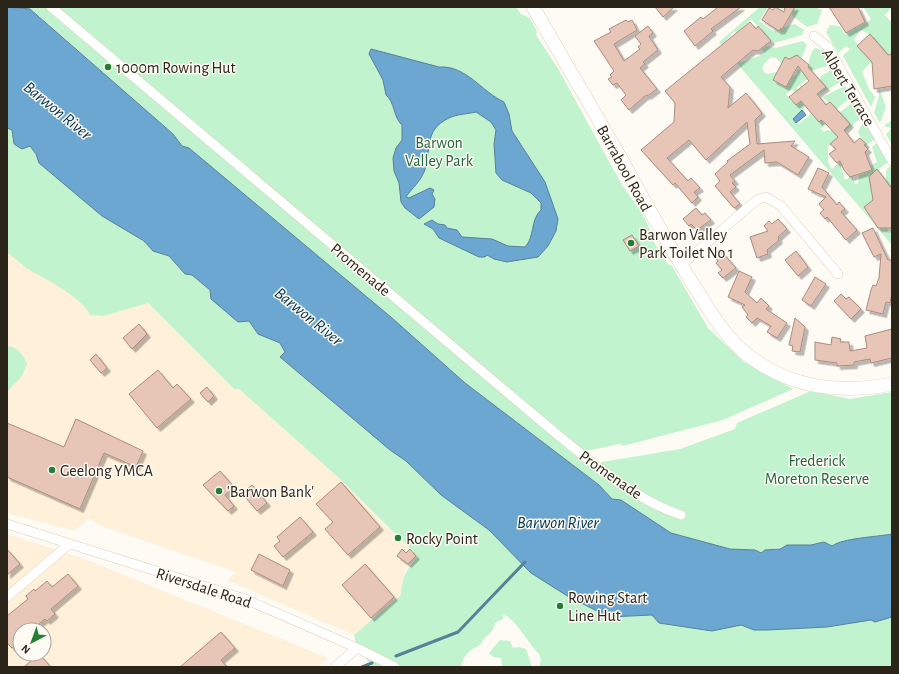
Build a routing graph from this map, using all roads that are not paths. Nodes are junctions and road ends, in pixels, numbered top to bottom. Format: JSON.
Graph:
{"nodes":[{"id":1,"x":51,"y":7,"type":"edge"},
{"id":2,"x":533,"y":7,"type":"edge"},
{"id":3,"x":814,"y":36,"type":"dead end"},
{"id":4,"x":892,"y":161,"type":"edge"},
{"id":5,"x":680,"y":266,"type":"junction"},
{"id":6,"x":838,"y":274,"type":"dead end"},
{"id":7,"x":892,"y":384,"type":"edge"},
{"id":8,"x":681,"y":515,"type":"dead end"},
{"id":9,"x":7,"y":524,"type":"edge"},
{"id":10,"x":69,"y":544,"type":"junction"},
{"id":11,"x":7,"y":597,"type":"edge"},
{"id":12,"x":357,"y":648,"type":"junction"},
{"id":13,"x":335,"y":667,"type":"edge"},
{"id":14,"x":395,"y":667,"type":"edge"}],
"edges":[{"from":1,"to":8,"type":"street","name":"Promenade"},
{"from":2,"to":5,"type":"street","name":"Barrabool Road"},
{"from":3,"to":4,"type":"street","name":"Albert Terrace"},
{"from":5,"to":6,"type":"street"},
{"from":5,"to":7,"type":"street","name":"Barrabool Road"},
{"from":9,"to":10,"type":"street","name":"Riversdale Road"},
{"from":10,"to":11,"type":"street"},
{"from":10,"to":12,"type":"street","name":"Riversdale Road"},
{"from":12,"to":13,"type":"street"},
{"from":12,"to":14,"type":"street","name":"Riversdale Road"}]}
